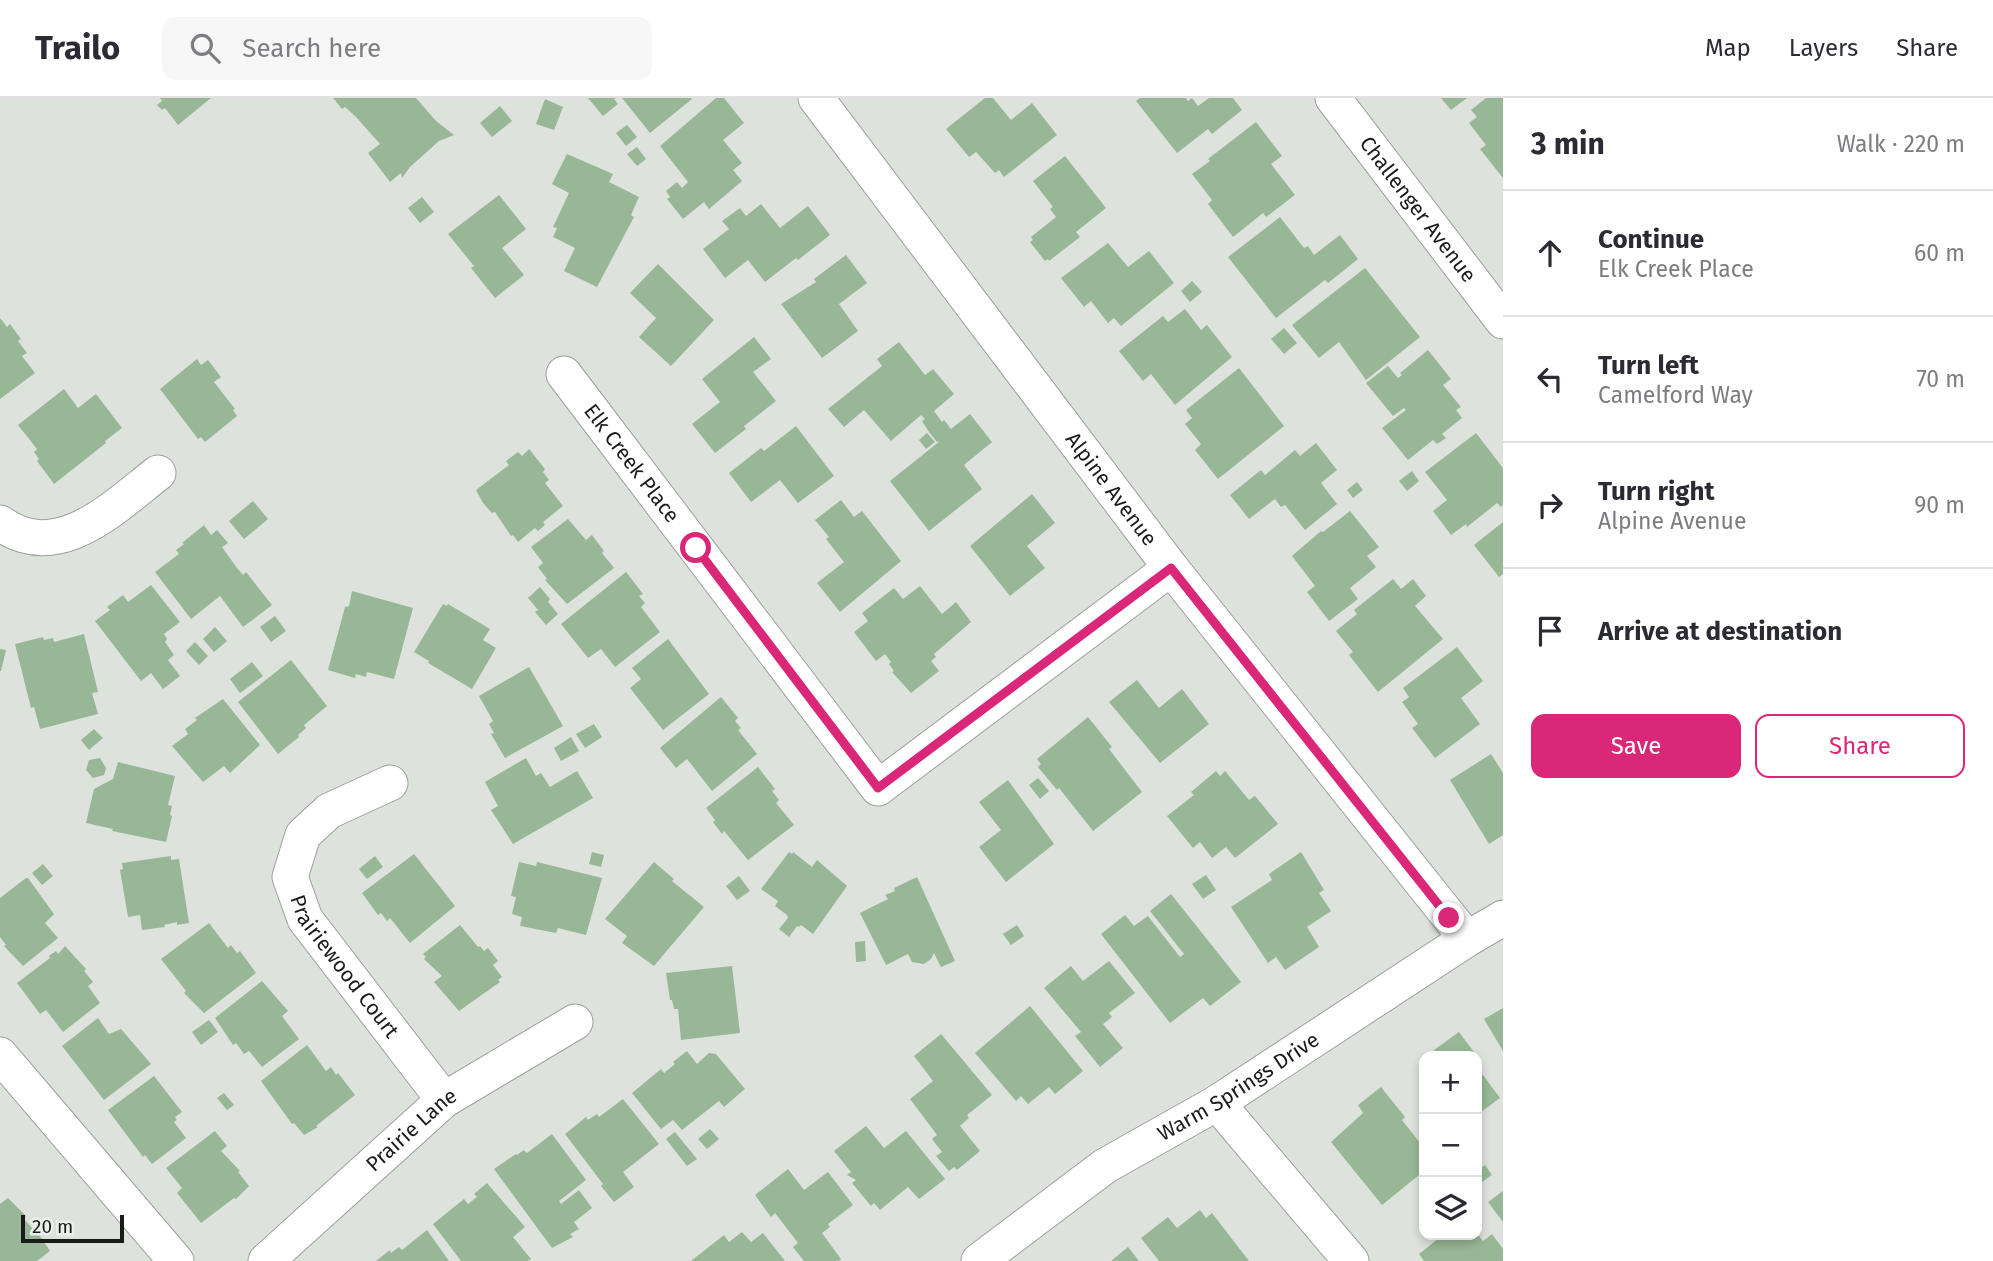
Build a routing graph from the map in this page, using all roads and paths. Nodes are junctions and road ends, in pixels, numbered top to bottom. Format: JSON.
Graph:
{"nodes":[{"id":1,"x":816,"y":98,"type":"edge"},
{"id":2,"x":1333,"y":98,"type":"edge"},
{"id":3,"x":1503,"y":321,"type":"edge"},
{"id":4,"x":564,"y":374,"type":"dead end"},
{"id":5,"x":158,"y":473,"type":"dead end"},
{"id":6,"x":0,"y":523,"type":"edge"},
{"id":7,"x":1171,"y":568,"type":"junction"},
{"id":8,"x":390,"y":783,"type":"dead end"},
{"id":9,"x":1503,"y":918,"type":"edge"},
{"id":10,"x":1466,"y":939,"type":"junction"},
{"id":11,"x":575,"y":1022,"type":"dead end"},
{"id":12,"x":0,"y":1055,"type":"edge"},
{"id":13,"x":444,"y":1100,"type":"junction"},
{"id":14,"x":1217,"y":1103,"type":"junction"},
{"id":15,"x":176,"y":1261,"type":"edge"},
{"id":16,"x":266,"y":1261,"type":"edge"},
{"id":17,"x":979,"y":1261,"type":"edge"},
{"id":18,"x":1352,"y":1261,"type":"edge"}],
"edges":[{"from":1,"to":7,"type":"street","name":"Alpine Avenue"},
{"from":2,"to":3,"type":"street","name":"Challenger Avenue"},
{"from":4,"to":7,"type":"street","name":"Elk Creek Place"},
{"from":5,"to":6,"type":"street"},
{"from":7,"to":10,"type":"street","name":"Alpine Avenue"},
{"from":8,"to":13,"type":"street","name":"Prairiewood Court"},
{"from":9,"to":10,"type":"street","name":"Warm Springs Drive"},
{"from":10,"to":14,"type":"street","name":"Warm Springs Drive"},
{"from":11,"to":13,"type":"street","name":"Prairie Lane"},
{"from":12,"to":15,"type":"street"},
{"from":13,"to":16,"type":"street","name":"Prairie Lane"},
{"from":14,"to":17,"type":"street","name":"Warm Springs Drive"},
{"from":14,"to":18,"type":"street"}]}
